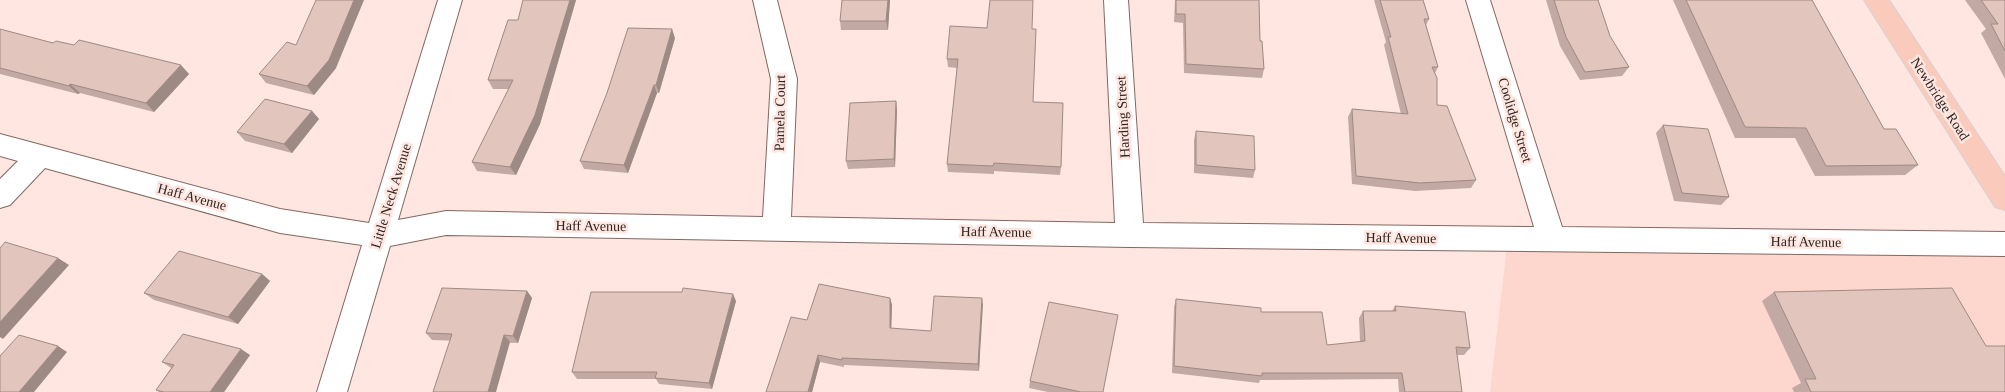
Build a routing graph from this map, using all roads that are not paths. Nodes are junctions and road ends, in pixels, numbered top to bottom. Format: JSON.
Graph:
{"nodes":[{"id":1,"x":450,"y":0,"type":"edge"},
{"id":2,"x":765,"y":0,"type":"edge"},
{"id":3,"x":1116,"y":0,"type":"edge"},
{"id":4,"x":1478,"y":0,"type":"edge"},
{"id":5,"x":1876,"y":0,"type":"edge"},
{"id":6,"x":0,"y":145,"type":"edge"},
{"id":7,"x":40,"y":156,"type":"junction"},
{"id":8,"x":0,"y":197,"type":"edge"},
{"id":9,"x":2005,"y":199,"type":"edge"},
{"id":10,"x":776,"y":228,"type":"junction"},
{"id":11,"x":1130,"y":235,"type":"junction"},
{"id":12,"x":379,"y":236,"type":"junction"},
{"id":13,"x":1552,"y":239,"type":"junction"},
{"id":14,"x":2005,"y":244,"type":"edge"},
{"id":15,"x":332,"y":392,"type":"edge"}],
"edges":[{"from":1,"to":12,"type":"street","name":"Little Neck Avenue"},
{"from":2,"to":10,"type":"street","name":"Pamela Court"},
{"from":3,"to":11,"type":"street","name":"Harding Street"},
{"from":4,"to":13,"type":"street","name":"Coolidge Street"},
{"from":5,"to":9,"type":"main road","name":"Newbridge Road"},
{"from":6,"to":7,"type":"street","name":"Haff Avenue"},
{"from":7,"to":8,"type":"street"},
{"from":7,"to":12,"type":"street","name":"Haff Avenue"},
{"from":10,"to":11,"type":"street","name":"Haff Avenue"},
{"from":10,"to":12,"type":"street","name":"Haff Avenue"},
{"from":11,"to":13,"type":"street","name":"Haff Avenue"},
{"from":12,"to":15,"type":"street","name":"Little Neck Avenue"},
{"from":13,"to":14,"type":"street","name":"Haff Avenue"}]}
